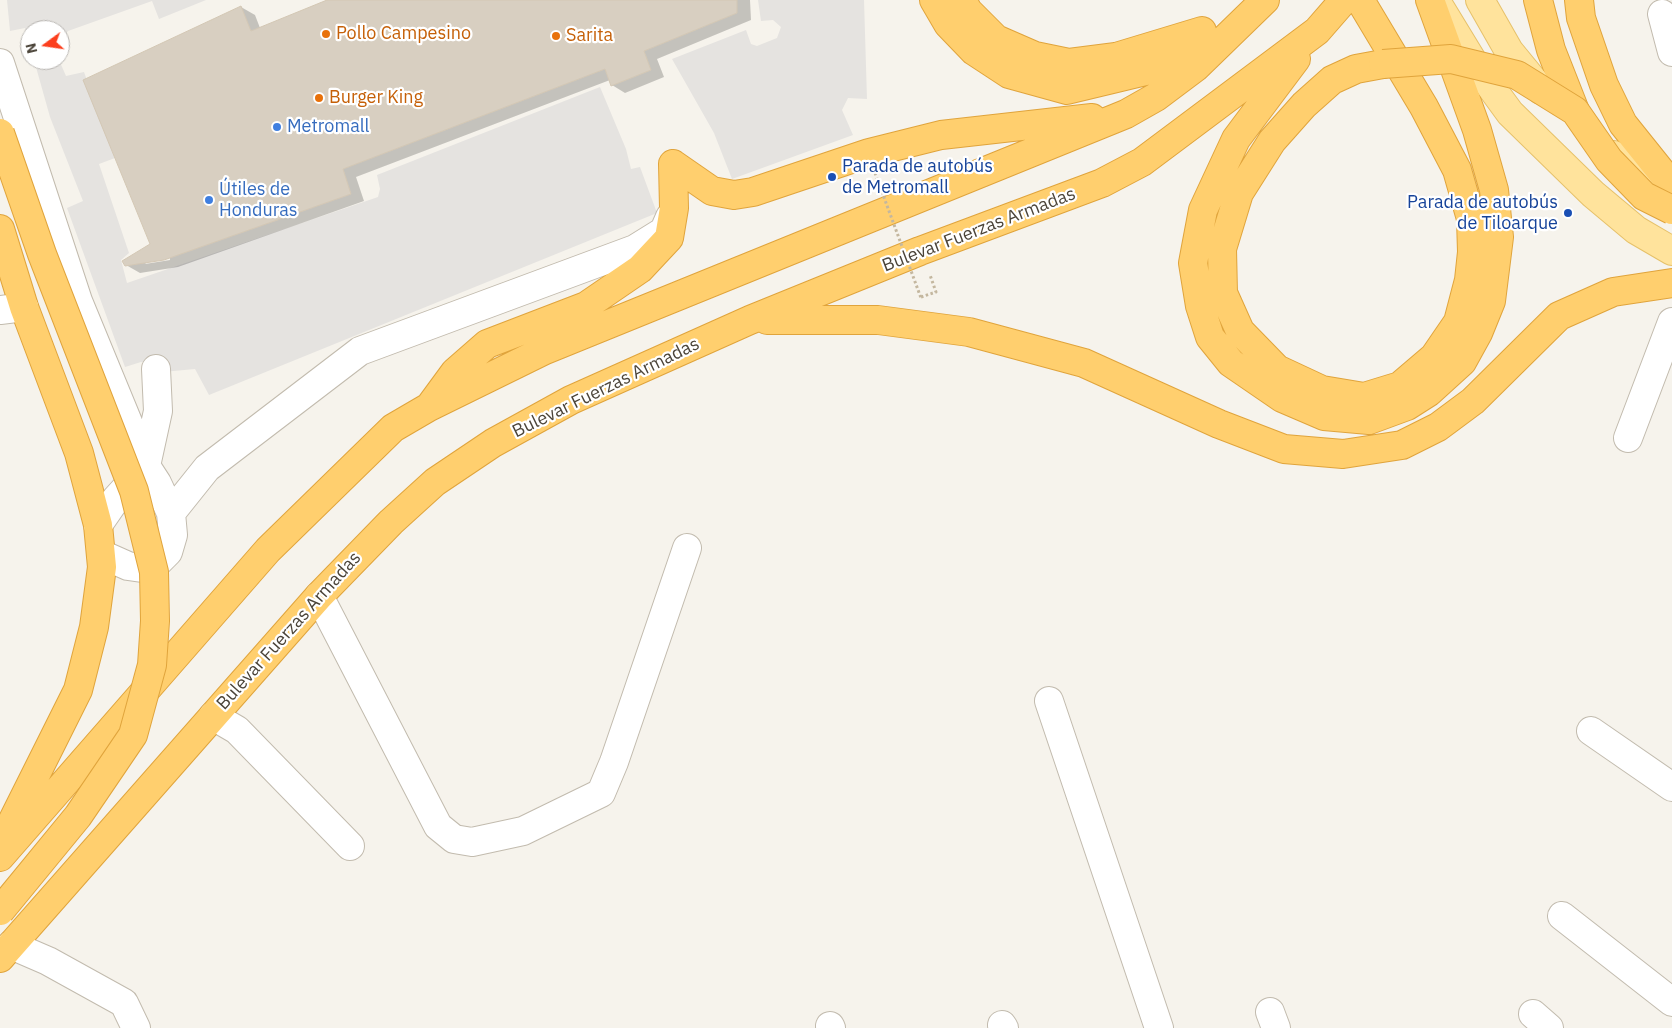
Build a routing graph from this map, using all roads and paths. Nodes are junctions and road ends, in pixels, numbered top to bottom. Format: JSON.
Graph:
{"nodes":[{"id":1,"x":934,"y":0,"type":"edge"},
{"id":2,"x":962,"y":0,"type":"edge"},
{"id":3,"x":1344,"y":0,"type":"edge"},
{"id":4,"x":1360,"y":0,"type":"edge"},
{"id":5,"x":1430,"y":0,"type":"edge"},
{"id":6,"x":1435,"y":0,"type":"edge"},
{"id":7,"x":1480,"y":0,"type":"edge"},
{"id":8,"x":1538,"y":0,"type":"edge"},
{"id":9,"x":1579,"y":0,"type":"edge"},
{"id":10,"x":1661,"y":12,"type":"edge"},
{"id":11,"x":1249,"y":17,"type":"edge"},
{"id":12,"x":1321,"y":27,"type":"junction"},
{"id":13,"x":1672,"y":52,"type":"edge"},
{"id":14,"x":0,"y":63,"type":"edge"},
{"id":15,"x":1575,"y":111,"type":"junction"},
{"id":16,"x":1126,"y":114,"type":"junction"},
{"id":17,"x":0,"y":133,"type":"edge"},
{"id":18,"x":875,"y":173,"type":"dead end"},
{"id":19,"x":1672,"y":185,"type":"edge"},
{"id":20,"x":1672,"y":195,"type":"edge"},
{"id":21,"x":674,"y":208,"type":"junction"},
{"id":22,"x":1672,"y":210,"type":"edge"},
{"id":23,"x":0,"y":229,"type":"edge"},
{"id":24,"x":1672,"y":251,"type":"edge"},
{"id":25,"x":1672,"y":283,"type":"edge"},
{"id":26,"x":936,"y":292,"type":"dead end"},
{"id":27,"x":12,"y":308,"type":"edge"},
{"id":28,"x":750,"y":320,"type":"junction"},
{"id":29,"x":1672,"y":322,"type":"edge"},
{"id":30,"x":156,"y":369,"type":"dead end"},
{"id":31,"x":429,"y":407,"type":"junction"},
{"id":32,"x":1628,"y":438,"type":"dead end"},
{"id":33,"x":146,"y":466,"type":"junction"},
{"id":34,"x":172,"y":513,"type":"junction"},
{"id":35,"x":98,"y":525,"type":"junction"},
{"id":36,"x":687,"y":548,"type":"dead end"},
{"id":37,"x":101,"y":554,"type":"junction"},
{"id":38,"x":319,"y":596,"type":"junction"},
{"id":39,"x":1049,"y":701,"type":"dead end"},
{"id":40,"x":213,"y":716,"type":"junction"},
{"id":41,"x":1591,"y":731,"type":"dead end"},
{"id":42,"x":1672,"y":787,"type":"edge"},
{"id":43,"x":0,"y":846,"type":"edge"},
{"id":44,"x":350,"y":846,"type":"dead end"},
{"id":45,"x":0,"y":857,"type":"edge"},
{"id":46,"x":0,"y":911,"type":"edge"},
{"id":47,"x":1562,"y":916,"type":"dead end"},
{"id":48,"x":6,"y":952,"type":"edge"},
{"id":49,"x":1672,"y":1002,"type":"edge"},
{"id":50,"x":136,"y":1028,"type":"edge"},
{"id":51,"x":1159,"y":1028,"type":"edge"}],
"edges":[{"from":1,"to":11,"type":"highway"},
{"from":2,"to":11,"type":"highway"},
{"from":3,"to":12,"type":"highway","name":"Bulevar Fuerzas Armadas"},
{"from":4,"to":15,"type":"highway","bridge":true},
{"from":5,"to":12,"type":"highway"},
{"from":6,"to":24,"type":"main road"},
{"from":7,"to":20,"type":"main road"},
{"from":8,"to":15,"type":"highway"},
{"from":9,"to":19,"type":"highway"},
{"from":10,"to":13,"type":"lane"},
{"from":11,"to":16,"type":"highway"},
{"from":12,"to":28,"type":"highway","name":"Bulevar Fuerzas Armadas"},
{"from":14,"to":33,"type":"lane"},
{"from":15,"to":22,"type":"highway","bridge":true},
{"from":16,"to":21,"type":"highway"},
{"from":16,"to":31,"type":"highway"},
{"from":17,"to":46,"type":"highway","bridge":true},
{"from":18,"to":26,"type":"path","bridge":true},
{"from":21,"to":31,"type":"highway"},
{"from":21,"to":34,"type":"lane"},
{"from":23,"to":27,"type":"highway"},
{"from":25,"to":28,"type":"highway"},
{"from":27,"to":35,"type":"highway"},
{"from":28,"to":38,"type":"highway","name":"Bulevar Fuerzas Armadas"},
{"from":29,"to":32,"type":"lane"},
{"from":30,"to":33,"type":"lane"},
{"from":31,"to":45,"type":"highway"},
{"from":33,"to":34,"type":"lane"},
{"from":33,"to":35,"type":"lane"},
{"from":34,"to":37,"type":"lane"},
{"from":35,"to":37,"type":"highway"},
{"from":36,"to":38,"type":"lane"},
{"from":37,"to":43,"type":"highway"},
{"from":38,"to":40,"type":"highway","name":"Bulevar Fuerzas Armadas"},
{"from":39,"to":51,"type":"lane"},
{"from":40,"to":44,"type":"lane"},
{"from":40,"to":48,"type":"highway","name":"Bulevar Fuerzas Armadas"},
{"from":41,"to":42,"type":"lane"},
{"from":47,"to":49,"type":"lane"},
{"from":48,"to":50,"type":"lane"}]}
